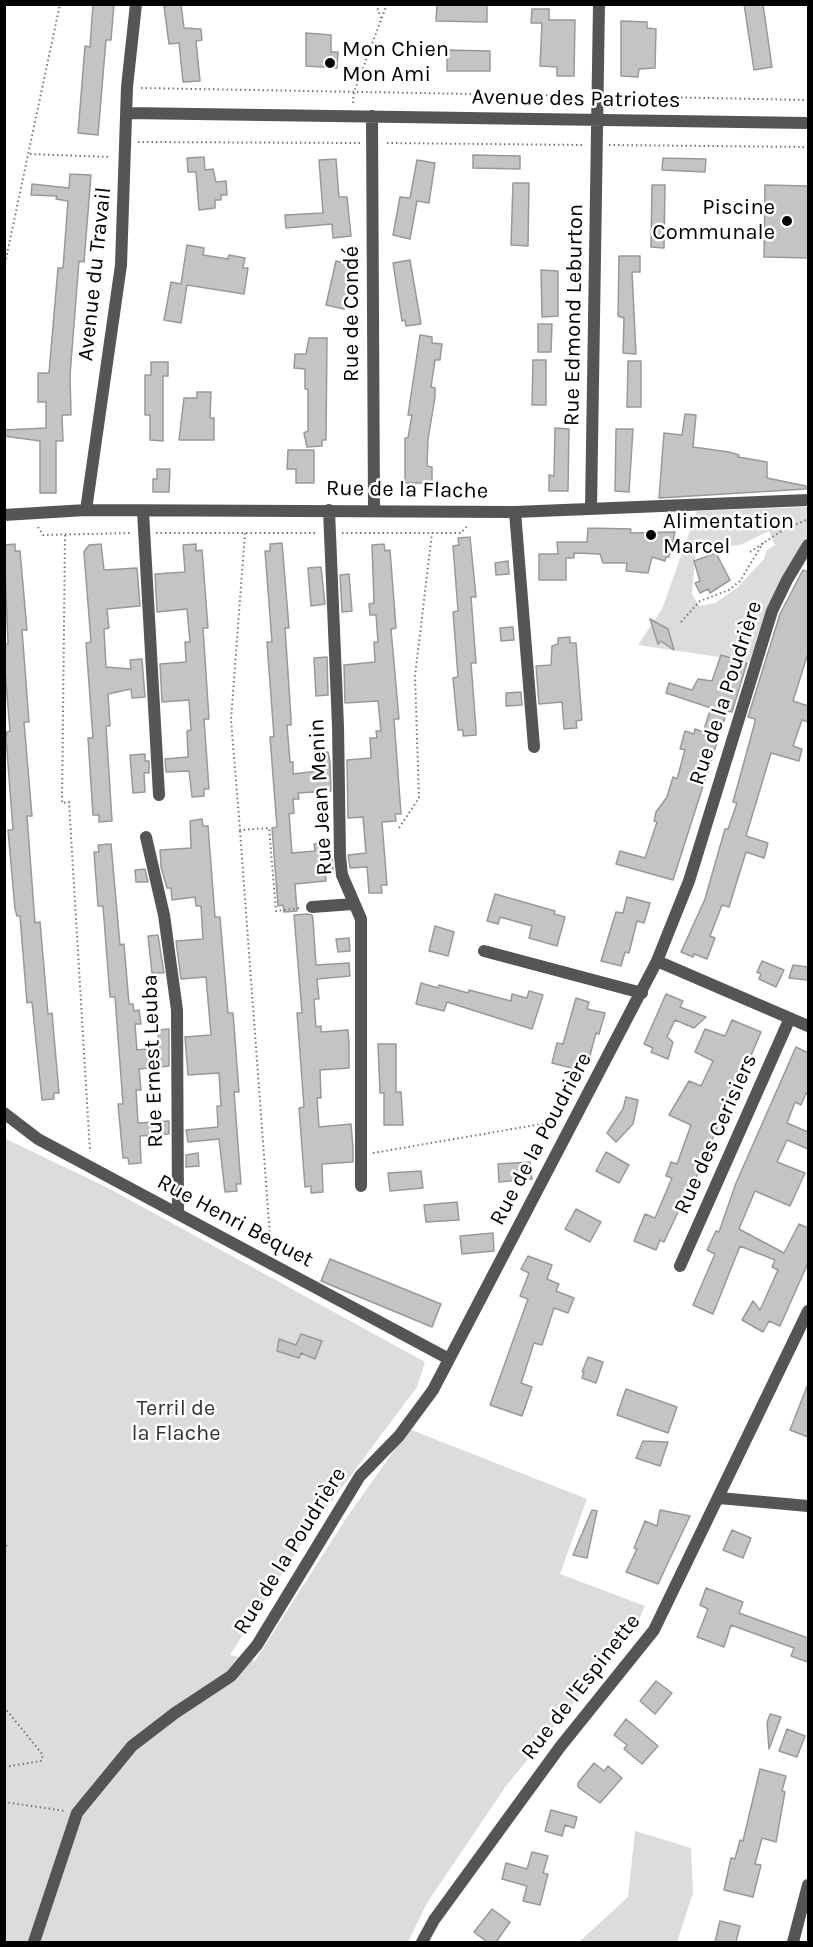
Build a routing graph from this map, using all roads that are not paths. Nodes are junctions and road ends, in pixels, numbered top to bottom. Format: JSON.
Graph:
{"nodes":[{"id":1,"x":136,"y":4,"type":"edge"},
{"id":2,"x":599,"y":4,"type":"edge"},
{"id":3,"x":128,"y":113,"type":"junction"},
{"id":4,"x":372,"y":116,"type":"junction"},
{"id":5,"x":598,"y":122,"type":"junction"},
{"id":6,"x":808,"y":123,"type":"edge"},
{"id":7,"x":808,"y":500,"type":"edge"},
{"id":8,"x":591,"y":509,"type":"junction"},
{"id":9,"x":86,"y":510,"type":"junction"},
{"id":10,"x":329,"y":510,"type":"junction"},
{"id":11,"x":374,"y":510,"type":"junction"},
{"id":12,"x":143,"y":511,"type":"junction"},
{"id":13,"x":515,"y":512,"type":"junction"},
{"id":14,"x":4,"y":516,"type":"edge"},
{"id":15,"x":808,"y":545,"type":"edge"},
{"id":16,"x":534,"y":747,"type":"dead end"},
{"id":17,"x":159,"y":795,"type":"dead end"},
{"id":18,"x":146,"y":837,"type":"dead end"},
{"id":19,"x":353,"y":904,"type":"junction"},
{"id":20,"x":312,"y":907,"type":"road end"},
{"id":21,"x":484,"y":951,"type":"dead end"},
{"id":22,"x":657,"y":962,"type":"junction"},
{"id":23,"x":642,"y":993,"type":"junction"},
{"id":24,"x":790,"y":1018,"type":"junction"},
{"id":25,"x":808,"y":1026,"type":"edge"},
{"id":26,"x":4,"y":1113,"type":"edge"},
{"id":27,"x":361,"y":1186,"type":"dead end"},
{"id":28,"x":178,"y":1213,"type":"junction"},
{"id":29,"x":680,"y":1266,"type":"dead end"},
{"id":30,"x":808,"y":1311,"type":"edge"},
{"id":31,"x":449,"y":1359,"type":"junction"},
{"id":32,"x":719,"y":1498,"type":"junction"},
{"id":33,"x":808,"y":1506,"type":"edge"},
{"id":34,"x":808,"y":1885,"type":"edge"},
{"id":35,"x":34,"y":1942,"type":"edge"},
{"id":36,"x":422,"y":1942,"type":"edge"},
{"id":37,"x":793,"y":1942,"type":"edge"}],
"edges":[{"from":1,"to":3,"type":"street","name":"Avenue du Travail"},
{"from":2,"to":5,"type":"street","name":"Rue Edmond Leburton"},
{"from":3,"to":4,"type":"street","name":"Avenue des Patriotes"},
{"from":3,"to":9,"type":"street","name":"Avenue du Travail"},
{"from":4,"to":5,"type":"street","name":"Avenue des Patriotes"},
{"from":4,"to":11,"type":"street","name":"Rue de Condé"},
{"from":5,"to":6,"type":"street","name":"Avenue des Patriotes"},
{"from":5,"to":8,"type":"street","name":"Rue Edmond Leburton"},
{"from":7,"to":8,"type":"street","name":"Rue de la Flache"},
{"from":8,"to":13,"type":"street","name":"Rue de la Flache"},
{"from":9,"to":12,"type":"street","name":"Rue de la Flache"},
{"from":9,"to":14,"type":"street","name":"Rue de la Flache"},
{"from":10,"to":11,"type":"street","name":"Rue de la Flache"},
{"from":10,"to":12,"type":"street","name":"Rue de la Flache"},
{"from":10,"to":19,"type":"street","name":"Rue Jean Menin"},
{"from":11,"to":13,"type":"street","name":"Rue de la Flache"},
{"from":12,"to":17,"type":"street"},
{"from":13,"to":16,"type":"street"},
{"from":15,"to":22,"type":"street","name":"Rue de la Poudrière"},
{"from":18,"to":28,"type":"street","name":"Rue Ernest Leuba"},
{"from":19,"to":20,"type":"street"},
{"from":19,"to":27,"type":"street","name":"Rue Jean Menin"},
{"from":21,"to":23,"type":"street"},
{"from":22,"to":23,"type":"street","name":"Rue de la Poudrière"},
{"from":22,"to":24,"type":"street"},
{"from":23,"to":31,"type":"street","name":"Rue de la Poudrière"},
{"from":24,"to":25,"type":"street"},
{"from":24,"to":29,"type":"street","name":"Rue des Cerisiers"},
{"from":26,"to":28,"type":"street","name":"Rue Henri Bequet"},
{"from":28,"to":31,"type":"street","name":"Rue Henri Bequet"},
{"from":30,"to":32,"type":"street","name":"Rue de l'Espinette"},
{"from":31,"to":35,"type":"street","name":"Rue de la Poudrière"},
{"from":32,"to":33,"type":"street"},
{"from":32,"to":36,"type":"street","name":"Rue de l'Espinette"},
{"from":34,"to":37,"type":"street"}]}
